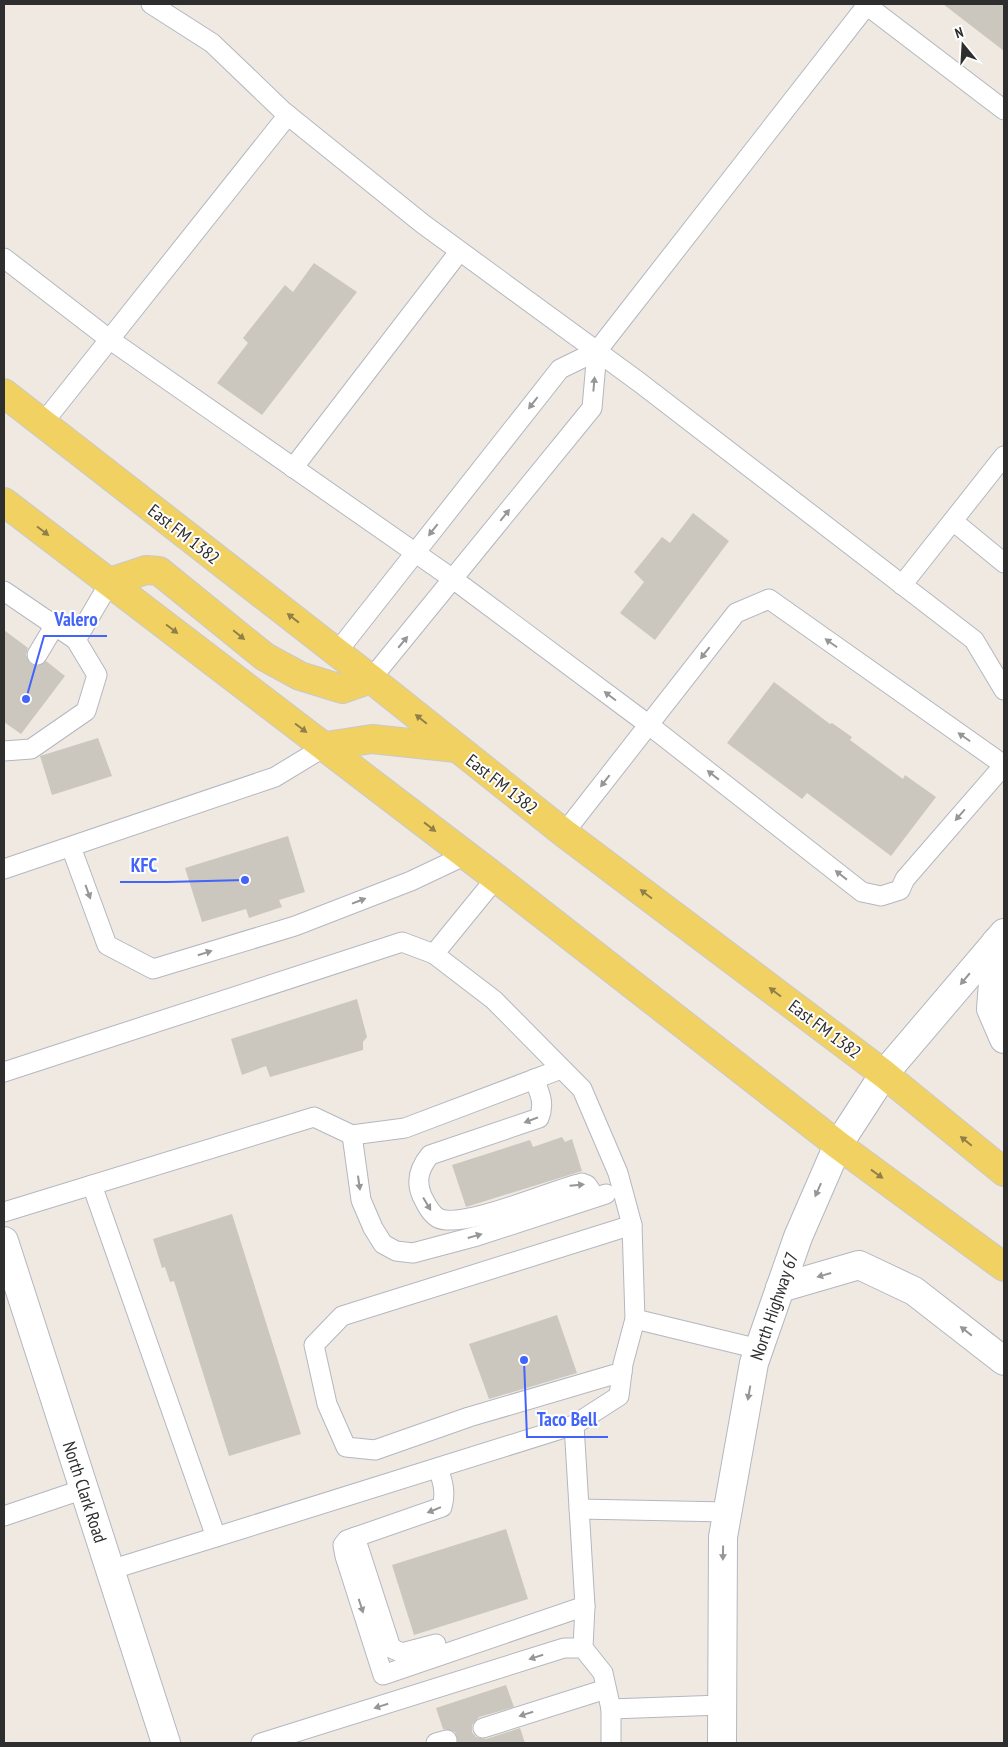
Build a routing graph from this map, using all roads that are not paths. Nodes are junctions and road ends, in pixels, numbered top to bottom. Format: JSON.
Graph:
{"nodes":[{"id":1,"x":150,"y":4,"type":"edge"},
{"id":2,"x":866,"y":4,"type":"edge"},
{"id":3,"x":1004,"y":110,"type":"edge"},
{"id":4,"x":288,"y":115,"type":"junction"},
{"id":5,"x":459,"y":252,"type":"junction"},
{"id":6,"x":4,"y":258,"type":"edge"},
{"id":7,"x":109,"y":339,"type":"junction"},
{"id":8,"x":597,"y":351,"type":"junction"},
{"id":9,"x":4,"y":393,"type":"edge"},
{"id":10,"x":42,"y":423,"type":"junction"},
{"id":11,"x":1004,"y":456,"type":"edge"},
{"id":12,"x":293,"y":468,"type":"junction"},
{"id":13,"x":7,"y":510,"type":"edge"},
{"id":14,"x":953,"y":521,"type":"junction"},
{"id":15,"x":415,"y":554,"type":"junction"},
{"id":16,"x":1004,"y":563,"type":"edge"},
{"id":17,"x":453,"y":579,"type":"junction"},
{"id":18,"x":110,"y":582,"type":"junction"},
{"id":19,"x":902,"y":585,"type":"junction"},
{"id":20,"x":4,"y":591,"type":"edge"},
{"id":21,"x":55,"y":625,"type":"junction"},
{"id":22,"x":76,"y":640,"type":"junction"},
{"id":23,"x":337,"y":652,"type":"junction"},
{"id":24,"x":37,"y":655,"type":"dead end"},
{"id":25,"x":371,"y":679,"type":"junction"},
{"id":26,"x":1004,"y":690,"type":"edge"},
{"id":27,"x":649,"y":725,"type":"junction"},
{"id":28,"x":326,"y":746,"type":"junction"},
{"id":29,"x":456,"y":748,"type":"junction"},
{"id":30,"x":4,"y":752,"type":"edge"},
{"id":31,"x":1004,"y":765,"type":"edge"},
{"id":32,"x":564,"y":833,"type":"junction"},
{"id":33,"x":71,"y":846,"type":"junction"},
{"id":34,"x":466,"y":855,"type":"junction"},
{"id":35,"x":4,"y":870,"type":"edge"},
{"id":36,"x":496,"y":878,"type":"junction"},
{"id":37,"x":1000,"y":937,"type":"edge"},
{"id":38,"x":434,"y":954,"type":"junction"},
{"id":39,"x":1004,"y":1039,"type":"edge"},
{"id":40,"x":562,"y":1069,"type":"junction"},
{"id":41,"x":4,"y":1072,"type":"edge"},
{"id":42,"x":884,"y":1074,"type":"junction"},
{"id":43,"x":534,"y":1079,"type":"junction"},
{"id":44,"x":352,"y":1135,"type":"junction"},
{"id":45,"x":838,"y":1145,"type":"junction"},
{"id":46,"x":1004,"y":1172,"type":"edge"},
{"id":47,"x":92,"y":1185,"type":"junction"},
{"id":48,"x":622,"y":1189,"type":"junction"},
{"id":49,"x":595,"y":1197,"type":"junction"},
{"id":50,"x":4,"y":1212,"type":"edge"},
{"id":51,"x":632,"y":1225,"type":"junction"},
{"id":52,"x":4,"y":1241,"type":"edge"},
{"id":53,"x":1004,"y":1267,"type":"edge"},
{"id":54,"x":780,"y":1288,"type":"junction"},
{"id":55,"x":635,"y":1319,"type":"junction"},
{"id":56,"x":759,"y":1349,"type":"junction"},
{"id":57,"x":1004,"y":1361,"type":"edge"},
{"id":58,"x":622,"y":1372,"type":"junction"},
{"id":59,"x":574,"y":1425,"type":"junction"},
{"id":60,"x":438,"y":1468,"type":"junction"},
{"id":61,"x":84,"y":1490,"type":"junction"},
{"id":62,"x":579,"y":1509,"type":"junction"},
{"id":63,"x":727,"y":1512,"type":"junction"},
{"id":64,"x":4,"y":1516,"type":"edge"},
{"id":65,"x":216,"y":1537,"type":"junction"},
{"id":66,"x":355,"y":1537,"type":"junction"},
{"id":67,"x":110,"y":1570,"type":"junction"},
{"id":68,"x":585,"y":1606,"type":"junction"},
{"id":69,"x":551,"y":1618,"type":"junction"},
{"id":70,"x":583,"y":1648,"type":"junction"},
{"id":71,"x":606,"y":1689,"type":"junction"},
{"id":72,"x":721,"y":1705,"type":"junction"},
{"id":73,"x":611,"y":1710,"type":"junction"},
{"id":74,"x":483,"y":1728,"type":"dead end"},
{"id":75,"x":290,"y":1739,"type":"edge"},
{"id":76,"x":166,"y":1743,"type":"edge"},
{"id":77,"x":261,"y":1743,"type":"edge"},
{"id":78,"x":611,"y":1743,"type":"edge"},
{"id":79,"x":722,"y":1743,"type":"edge"}],
"edges":[{"from":1,"to":4,"type":"lane"},
{"from":2,"to":3,"type":"lane"},
{"from":2,"to":8,"type":"lane"},
{"from":4,"to":5,"type":"lane"},
{"from":4,"to":7,"type":"lane"},
{"from":5,"to":8,"type":"lane"},
{"from":5,"to":12,"type":"lane"},
{"from":6,"to":7,"type":"lane"},
{"from":7,"to":10,"type":"lane"},
{"from":7,"to":12,"type":"lane"},
{"from":8,"to":15,"type":"lane","one_way":true},
{"from":17,"to":8,"type":"lane","one_way":true},
{"from":8,"to":19,"type":"lane"},
{"from":9,"to":10,"type":"main road","name":"East FM 1382"},
{"from":23,"to":10,"type":"main road","name":"East FM 1382","one_way":true},
{"from":11,"to":14,"type":"lane"},
{"from":12,"to":15,"type":"lane"},
{"from":13,"to":18,"type":"main road","one_way":true},
{"from":14,"to":16,"type":"lane"},
{"from":14,"to":19,"type":"lane"},
{"from":15,"to":17,"type":"lane"},
{"from":15,"to":23,"type":"lane"},
{"from":25,"to":17,"type":"lane","one_way":true},
{"from":27,"to":17,"type":"lane","one_way":true},
{"from":18,"to":22,"type":"lane"},
{"from":18,"to":25,"type":"main road","one_way":true},
{"from":18,"to":28,"type":"main road","one_way":true},
{"from":19,"to":26,"type":"lane"},
{"from":20,"to":21,"type":"lane"},
{"from":21,"to":22,"type":"lane"},
{"from":21,"to":24,"type":"lane"},
{"from":22,"to":30,"type":"lane"},
{"from":23,"to":25,"type":"main road","name":"East FM 1382"},
{"from":29,"to":25,"type":"main road","name":"East FM 1382","one_way":true},
{"from":31,"to":27,"type":"lane","one_way":true},
{"from":31,"to":27,"type":"lane","one_way":true},
{"from":27,"to":32,"type":"lane","one_way":true},
{"from":28,"to":29,"type":"main road"},
{"from":28,"to":33,"type":"lane"},
{"from":28,"to":34,"type":"main road","one_way":true},
{"from":29,"to":32,"type":"main road","name":"East FM 1382"},
{"from":42,"to":32,"type":"main road","name":"East FM 1382","one_way":true},
{"from":33,"to":34,"type":"lane","one_way":true},
{"from":33,"to":35,"type":"lane"},
{"from":34,"to":36,"type":"main road"},
{"from":36,"to":38,"type":"lane"},
{"from":36,"to":45,"type":"main road"},
{"from":37,"to":39,"type":"main road"},
{"from":37,"to":42,"type":"main road","name":"North Highway 67","one_way":true},
{"from":38,"to":40,"type":"lane"},
{"from":38,"to":41,"type":"lane"},
{"from":40,"to":43,"type":"lane"},
{"from":40,"to":48,"type":"lane"},
{"from":42,"to":45,"type":"main road","name":"North Highway 67"},
{"from":46,"to":42,"type":"main road","name":"East FM 1382","one_way":true},
{"from":43,"to":44,"type":"lane"},
{"from":43,"to":49,"type":"lane","one_way":true},
{"from":44,"to":47,"type":"lane"},
{"from":44,"to":49,"type":"lane","one_way":true},
{"from":45,"to":53,"type":"main road","one_way":true},
{"from":45,"to":54,"type":"main road","name":"North Highway 67","one_way":true},
{"from":47,"to":50,"type":"lane"},
{"from":47,"to":65,"type":"lane"},
{"from":48,"to":49,"type":"lane"},
{"from":48,"to":51,"type":"lane"},
{"from":51,"to":55,"type":"lane"},
{"from":51,"to":58,"type":"lane"},
{"from":52,"to":61,"type":"main road","name":"North Clark Road"},
{"from":54,"to":56,"type":"main road","name":"North Highway 67"},
{"from":57,"to":54,"type":"main road","one_way":true},
{"from":55,"to":56,"type":"lane"},
{"from":55,"to":58,"type":"lane"},
{"from":56,"to":63,"type":"main road","name":"North Highway 67","one_way":true},
{"from":58,"to":59,"type":"lane"},
{"from":59,"to":60,"type":"lane"},
{"from":59,"to":62,"type":"lane"},
{"from":60,"to":65,"type":"lane"},
{"from":60,"to":66,"type":"lane","one_way":true},
{"from":61,"to":64,"type":"lane"},
{"from":61,"to":67,"type":"main road","name":"North Clark Road"},
{"from":62,"to":63,"type":"lane"},
{"from":62,"to":68,"type":"lane"},
{"from":63,"to":72,"type":"main road","name":"North Highway 67","one_way":true},
{"from":65,"to":67,"type":"lane"},
{"from":66,"to":69,"type":"lane"},
{"from":66,"to":69,"type":"lane","one_way":true},
{"from":67,"to":76,"type":"main road","name":"North Clark Road"},
{"from":68,"to":69,"type":"lane"},
{"from":68,"to":70,"type":"lane"},
{"from":70,"to":71,"type":"lane"},
{"from":70,"to":75,"type":"lane","one_way":true},
{"from":71,"to":73,"type":"lane"},
{"from":71,"to":74,"type":"lane","one_way":true},
{"from":72,"to":73,"type":"lane"},
{"from":72,"to":79,"type":"main road","name":"North Highway 67"},
{"from":73,"to":78,"type":"lane"},
{"from":75,"to":77,"type":"lane"}]}
